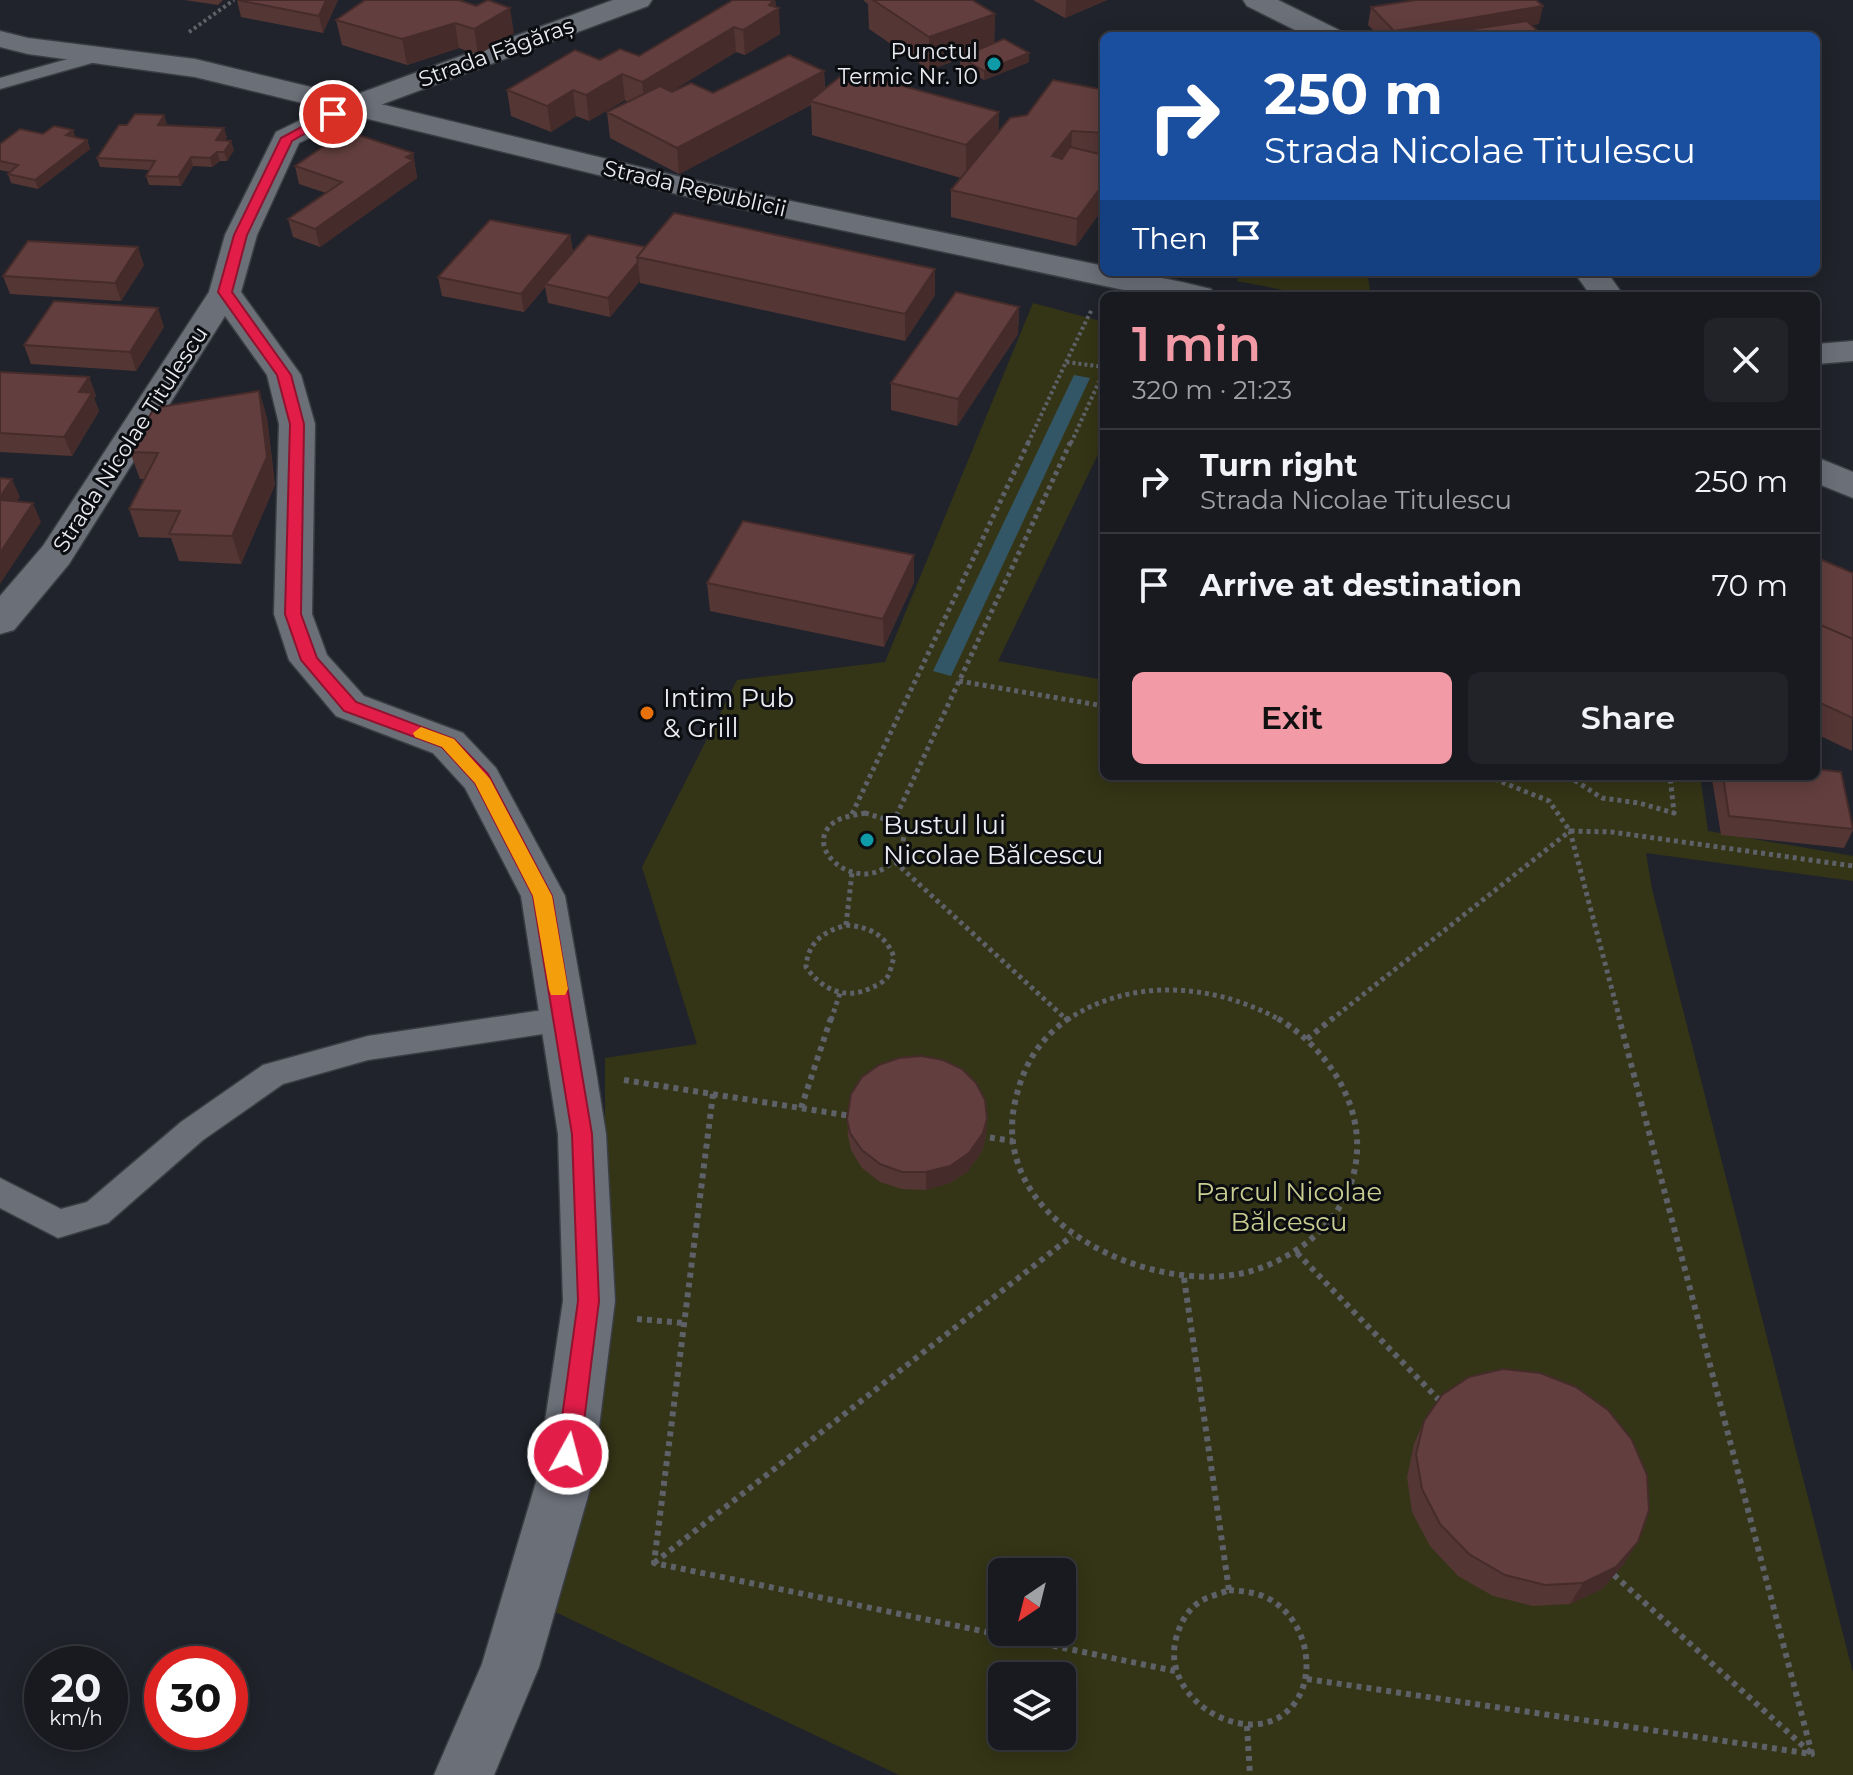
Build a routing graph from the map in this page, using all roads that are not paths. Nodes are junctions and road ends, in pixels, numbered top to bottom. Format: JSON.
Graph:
{"nodes":[{"id":1,"x":638,"y":0,"type":"edge"},
{"id":2,"x":1257,"y":0,"type":"edge"},
{"id":3,"x":0,"y":18,"type":"edge"},
{"id":4,"x":1321,"y":32,"type":"edge"},
{"id":5,"x":0,"y":39,"type":"edge"},
{"id":6,"x":100,"y":55,"type":"junction"},
{"id":7,"x":195,"y":68,"type":"junction"},
{"id":8,"x":0,"y":84,"type":"edge"},
{"id":9,"x":354,"y":105,"type":"junction"},
{"id":10,"x":1100,"y":276,"type":"edge"},
{"id":11,"x":1102,"y":276,"type":"edge"},
{"id":12,"x":225,"y":292,"type":"junction"},
{"id":13,"x":1180,"y":292,"type":"edge"},
{"id":14,"x":1853,"y":351,"type":"edge"},
{"id":15,"x":1820,"y":354,"type":"edge"},
{"id":16,"x":1820,"y":470,"type":"edge"},
{"id":17,"x":1853,"y":487,"type":"edge"},
{"id":18,"x":0,"y":621,"type":"edge"},
{"id":19,"x":563,"y":1019,"type":"junction"},
{"id":20,"x":0,"y":1192,"type":"edge"},
{"id":21,"x":464,"y":1775,"type":"edge"}],
"edges":[{"from":1,"to":9,"type":"street","name":"Strada Făgăraș"},
{"from":2,"to":4,"type":"street"},
{"from":3,"to":7,"type":"street","name":"Strada Republicii"},
{"from":5,"to":6,"type":"street","name":"Strada Republicii"},
{"from":6,"to":7,"type":"street","name":"Strada Republicii"},
{"from":6,"to":8,"type":"lane"},
{"from":7,"to":9,"type":"street","name":"Strada Republicii"},
{"from":9,"to":10,"type":"street","name":"Strada Republicii"},
{"from":9,"to":12,"type":"street","name":"Strada Nicolae Titulescu"},
{"from":11,"to":13,"type":"street","name":"Strada Republicii"},
{"from":12,"to":18,"type":"street","name":"Strada Nicolae Titulescu"},
{"from":12,"to":19,"type":"street"},
{"from":14,"to":15,"type":"street"},
{"from":16,"to":17,"type":"street"},
{"from":19,"to":20,"type":"lane"},
{"from":19,"to":21,"type":"street"}]}
